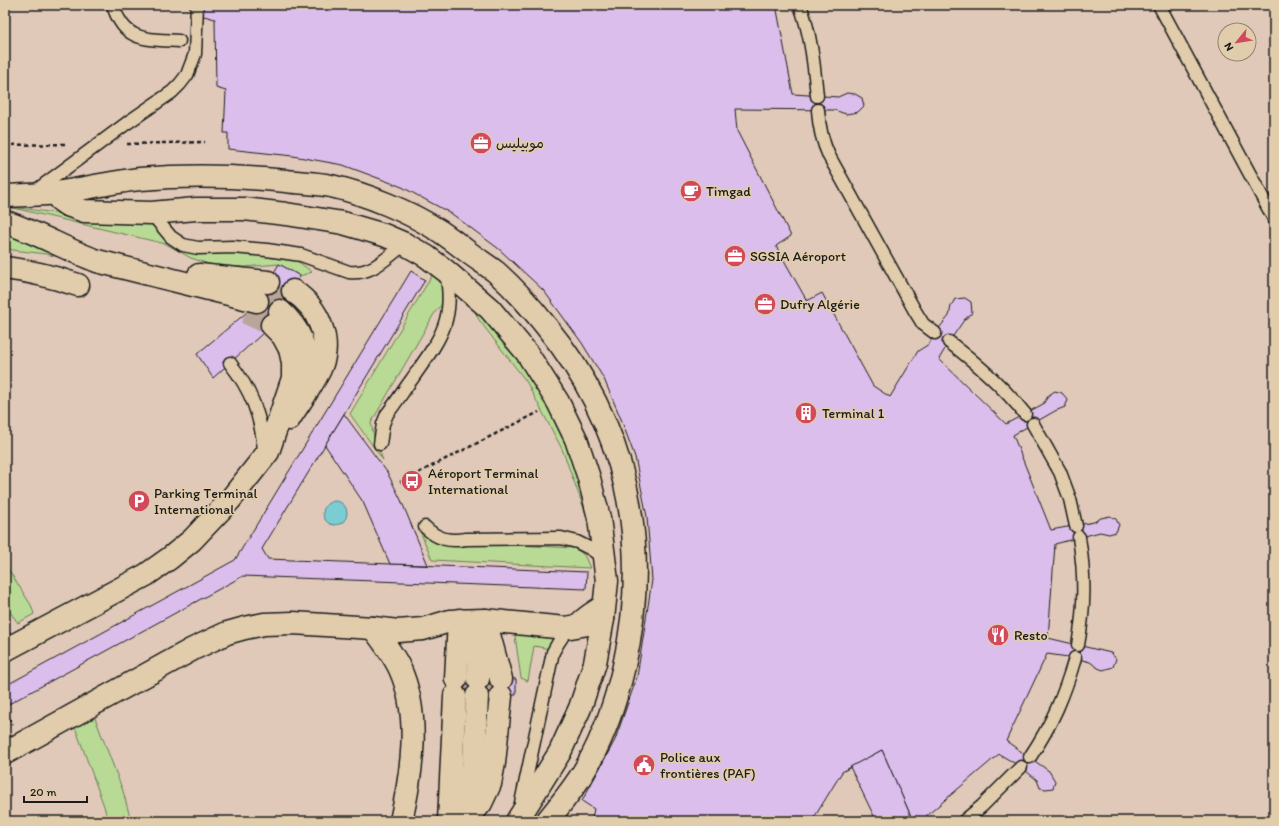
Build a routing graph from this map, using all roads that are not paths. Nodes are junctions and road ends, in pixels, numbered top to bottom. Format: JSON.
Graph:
{"nodes":[{"id":1,"x":113,"y":5,"type":"edge"},
{"id":2,"x":197,"y":5,"type":"edge"},
{"id":3,"x":800,"y":5,"type":"edge"},
{"id":4,"x":1159,"y":5,"type":"edge"},
{"id":5,"x":179,"y":41,"type":"dead end"},
{"id":6,"x":817,"y":96,"type":"dead end"},
{"id":7,"x":818,"y":110,"type":"dead end"},
{"id":8,"x":55,"y":193,"type":"junction"},
{"id":9,"x":32,"y":194,"type":"junction"},
{"id":10,"x":5,"y":196,"type":"edge"},
{"id":11,"x":151,"y":212,"type":"junction"},
{"id":12,"x":1274,"y":219,"type":"edge"},
{"id":13,"x":5,"y":222,"type":"edge"},
{"id":14,"x":405,"y":244,"type":"junction"},
{"id":15,"x":122,"y":267,"type":"junction"},
{"id":16,"x":5,"y":268,"type":"edge"},
{"id":17,"x":446,"y":271,"type":"junction"},
{"id":18,"x":78,"y":285,"type":"dead end"},
{"id":19,"x":935,"y":333,"type":"dead end"},
{"id":20,"x":948,"y":342,"type":"dead end"},
{"id":21,"x":230,"y":363,"type":"dead end"},
{"id":22,"x":1025,"y":414,"type":"dead end"},
{"id":23,"x":1033,"y":424,"type":"dead end"},
{"id":24,"x":380,"y":444,"type":"dead end"},
{"id":25,"x":266,"y":455,"type":"junction"},
{"id":26,"x":425,"y":527,"type":"dead end"},
{"id":27,"x":604,"y":558,"type":"junction"},
{"id":28,"x":604,"y":609,"type":"junction"},
{"id":29,"x":473,"y":620,"type":"junction"},
{"id":30,"x":569,"y":627,"type":"junction"},
{"id":31,"x":373,"y":628,"type":"junction"},
{"id":32,"x":1078,"y":645,"type":"dead end"},
{"id":33,"x":5,"y":650,"type":"edge"},
{"id":34,"x":1075,"y":658,"type":"dead end"},
{"id":35,"x":478,"y":688,"type":"junction"},
{"id":36,"x":5,"y":753,"type":"edge"},
{"id":37,"x":1030,"y":757,"type":"dead end"},
{"id":38,"x":1021,"y":767,"type":"dead end"},
{"id":39,"x":401,"y":821,"type":"edge"},
{"id":40,"x":451,"y":821,"type":"edge"},
{"id":41,"x":457,"y":821,"type":"edge"},
{"id":42,"x":462,"y":821,"type":"edge"},
{"id":43,"x":466,"y":821,"type":"edge"},
{"id":44,"x":517,"y":821,"type":"edge"},
{"id":45,"x":547,"y":821,"type":"edge"},
{"id":46,"x":964,"y":821,"type":"edge"}],
"edges":[{"from":1,"to":5,"type":"lane"},
{"from":2,"to":9,"type":"lane"},
{"from":3,"to":6,"type":"lane"},
{"from":4,"to":12,"type":"lane"},
{"from":7,"to":19,"type":"lane"},
{"from":8,"to":9,"type":"street"},
{"from":8,"to":11,"type":"street"},
{"from":8,"to":45,"type":"street"},
{"from":9,"to":10,"type":"street"},
{"from":11,"to":14,"type":"street"},
{"from":11,"to":14,"type":"lane"},
{"from":13,"to":15,"type":"street"},
{"from":14,"to":17,"type":"street"},
{"from":15,"to":15,"type":"street"},
{"from":16,"to":18,"type":"street"},
{"from":17,"to":24,"type":"lane"},
{"from":17,"to":27,"type":"street"},
{"from":20,"to":22,"type":"lane"},
{"from":21,"to":25,"type":"lane"},
{"from":23,"to":32,"type":"lane"},
{"from":25,"to":25,"type":"street"},
{"from":25,"to":33,"type":"street"},
{"from":26,"to":27,"type":"lane"},
{"from":27,"to":28,"type":"street"},
{"from":28,"to":30,"type":"street"},
{"from":28,"to":44,"type":"street"},
{"from":29,"to":30,"type":"street"},
{"from":29,"to":31,"type":"street"},
{"from":29,"to":35,"type":"street"},
{"from":29,"to":35,"type":"street"},
{"from":30,"to":44,"type":"lane"},
{"from":31,"to":36,"type":"street"},
{"from":31,"to":39,"type":"street"},
{"from":34,"to":37,"type":"lane"},
{"from":35,"to":40,"type":"street"},
{"from":35,"to":41,"type":"street"},
{"from":35,"to":42,"type":"street"},
{"from":35,"to":43,"type":"street"},
{"from":38,"to":46,"type":"lane"}]}
